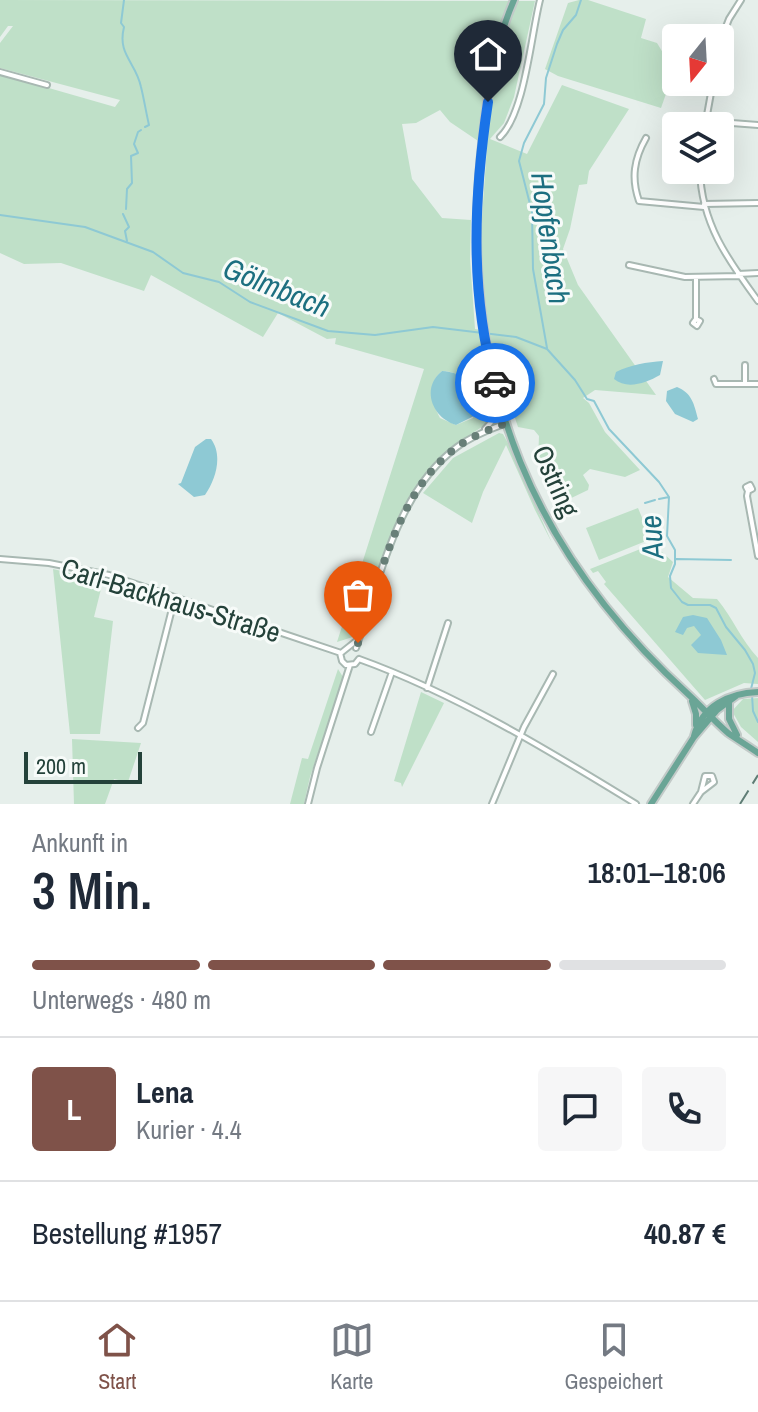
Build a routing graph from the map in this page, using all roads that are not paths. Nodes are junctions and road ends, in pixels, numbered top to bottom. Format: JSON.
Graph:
{"nodes":[{"id":1,"x":514,"y":0,"type":"edge"},
{"id":2,"x":540,"y":0,"type":"edge"},
{"id":3,"x":741,"y":0,"type":"edge"},
{"id":4,"x":727,"y":24,"type":"edge"},
{"id":5,"x":0,"y":72,"type":"edge"},
{"id":6,"x":47,"y":85,"type":"dead end"},
{"id":7,"x":734,"y":124,"type":"edge"},
{"id":8,"x":758,"y":125,"type":"edge"},
{"id":9,"x":500,"y":137,"type":"dead end"},
{"id":10,"x":646,"y":138,"type":"dead end"},
{"id":11,"x":702,"y":184,"type":"edge"},
{"id":12,"x":758,"y":203,"type":"edge"},
{"id":13,"x":704,"y":206,"type":"junction"},
{"id":14,"x":629,"y":265,"type":"dead end"},
{"id":15,"x":758,"y":273,"type":"edge"},
{"id":16,"x":739,"y":275,"type":"junction"},
{"id":17,"x":696,"y":277,"type":"junction"},
{"id":18,"x":758,"y":301,"type":"edge"},
{"id":19,"x":696,"y":319,"type":"dead end"},
{"id":20,"x":745,"y":365,"type":"dead end"},
{"id":21,"x":714,"y":379,"type":"dead end"},
{"id":22,"x":745,"y":384,"type":"junction"},
{"id":23,"x":758,"y":384,"type":"edge"},
{"id":24,"x":502,"y":410,"type":"junction"},
{"id":25,"x":494,"y":421,"type":"junction"},
{"id":26,"x":507,"y":423,"type":"junction"},
{"id":27,"x":480,"y":433,"type":"junction"},
{"id":28,"x":748,"y":491,"type":"dead end"},
{"id":29,"x":758,"y":556,"type":"edge"},
{"id":30,"x":0,"y":559,"type":"edge"},
{"id":31,"x":175,"y":597,"type":"junction"},
{"id":32,"x":448,"y":623,"type":"dead end"},
{"id":33,"x":354,"y":647,"type":"junction"},
{"id":34,"x":341,"y":653,"type":"junction"},
{"id":35,"x":359,"y":659,"type":"junction"},
{"id":36,"x":348,"y":665,"type":"junction"},
{"id":37,"x":392,"y":672,"type":"junction"},
{"id":38,"x":553,"y":674,"type":"dead end"},
{"id":39,"x":427,"y":688,"type":"junction"},
{"id":40,"x":758,"y":692,"type":"edge"},
{"id":41,"x":736,"y":696,"type":"junction"},
{"id":42,"x":691,"y":697,"type":"junction"},
{"id":43,"x":729,"y":701,"type":"junction"},
{"id":44,"x":709,"y":713,"type":"junction"},
{"id":45,"x":138,"y":728,"type":"dead end"},
{"id":46,"x":725,"y":730,"type":"junction"},
{"id":47,"x":371,"y":732,"type":"dead end"},
{"id":48,"x":696,"y":733,"type":"junction"},
{"id":49,"x":520,"y":736,"type":"junction"},
{"id":50,"x":738,"y":737,"type":"junction"},
{"id":51,"x":758,"y":753,"type":"edge"},
{"id":52,"x":701,"y":792,"type":"dead end"},
{"id":53,"x":310,"y":802,"type":"edge"},
{"id":54,"x":492,"y":804,"type":"edge"},
{"id":55,"x":636,"y":804,"type":"edge"},
{"id":56,"x":651,"y":804,"type":"edge"},
{"id":57,"x":693,"y":804,"type":"edge"}],
"edges":[{"from":1,"to":24,"type":"main road","name":"Ostring"},
{"from":2,"to":9,"type":"street"},
{"from":3,"to":4,"type":"street"},
{"from":5,"to":6,"type":"street"},
{"from":7,"to":8,"type":"street"},
{"from":10,"to":13,"type":"street"},
{"from":11,"to":13,"type":"street"},
{"from":12,"to":13,"type":"street"},
{"from":13,"to":16,"type":"street"},
{"from":14,"to":17,"type":"street"},
{"from":15,"to":16,"type":"street"},
{"from":16,"to":17,"type":"street"},
{"from":16,"to":18,"type":"street"},
{"from":17,"to":19,"type":"street"},
{"from":20,"to":22,"type":"street"},
{"from":21,"to":22,"type":"street"},
{"from":22,"to":23,"type":"street"},
{"from":24,"to":25,"type":"street"},
{"from":24,"to":26,"type":"main road","name":"Ostring"},
{"from":25,"to":26,"type":"street"},
{"from":25,"to":27,"type":"street"},
{"from":26,"to":27,"type":"street"},
{"from":26,"to":42,"type":"main road","name":"Ostring"},
{"from":27,"to":33,"type":"street"},
{"from":28,"to":29,"type":"street"},
{"from":30,"to":31,"type":"street","name":"Carl-Backhaus-Straße"},
{"from":31,"to":34,"type":"street","name":"Carl-Backhaus-Straße"},
{"from":31,"to":45,"type":"street"},
{"from":32,"to":39,"type":"street"},
{"from":33,"to":34,"type":"street"},
{"from":33,"to":35,"type":"street"},
{"from":34,"to":36,"type":"street"},
{"from":35,"to":36,"type":"street"},
{"from":35,"to":37,"type":"street"},
{"from":36,"to":53,"type":"street"},
{"from":37,"to":39,"type":"street"},
{"from":37,"to":47,"type":"street"},
{"from":38,"to":49,"type":"street"},
{"from":39,"to":49,"type":"street"},
{"from":40,"to":41,"type":"main road"},
{"from":41,"to":43,"type":"main road"},
{"from":41,"to":44,"type":"main road"},
{"from":42,"to":44,"type":"main road","name":"Ostring"},
{"from":42,"to":48,"type":"main road"},
{"from":43,"to":44,"type":"main road"},
{"from":43,"to":50,"type":"main road"},
{"from":44,"to":46,"type":"main road","name":"Ostring"},
{"from":44,"to":48,"type":"main road"},
{"from":44,"to":50,"type":"main road","name":"Ostring"},
{"from":46,"to":48,"type":"main road"},
{"from":46,"to":50,"type":"main road","name":"Ostring"},
{"from":48,"to":56,"type":"main road"},
{"from":49,"to":54,"type":"street"},
{"from":49,"to":55,"type":"street"},
{"from":50,"to":51,"type":"main road","name":"Ostring"},
{"from":52,"to":57,"type":"street"}]}
